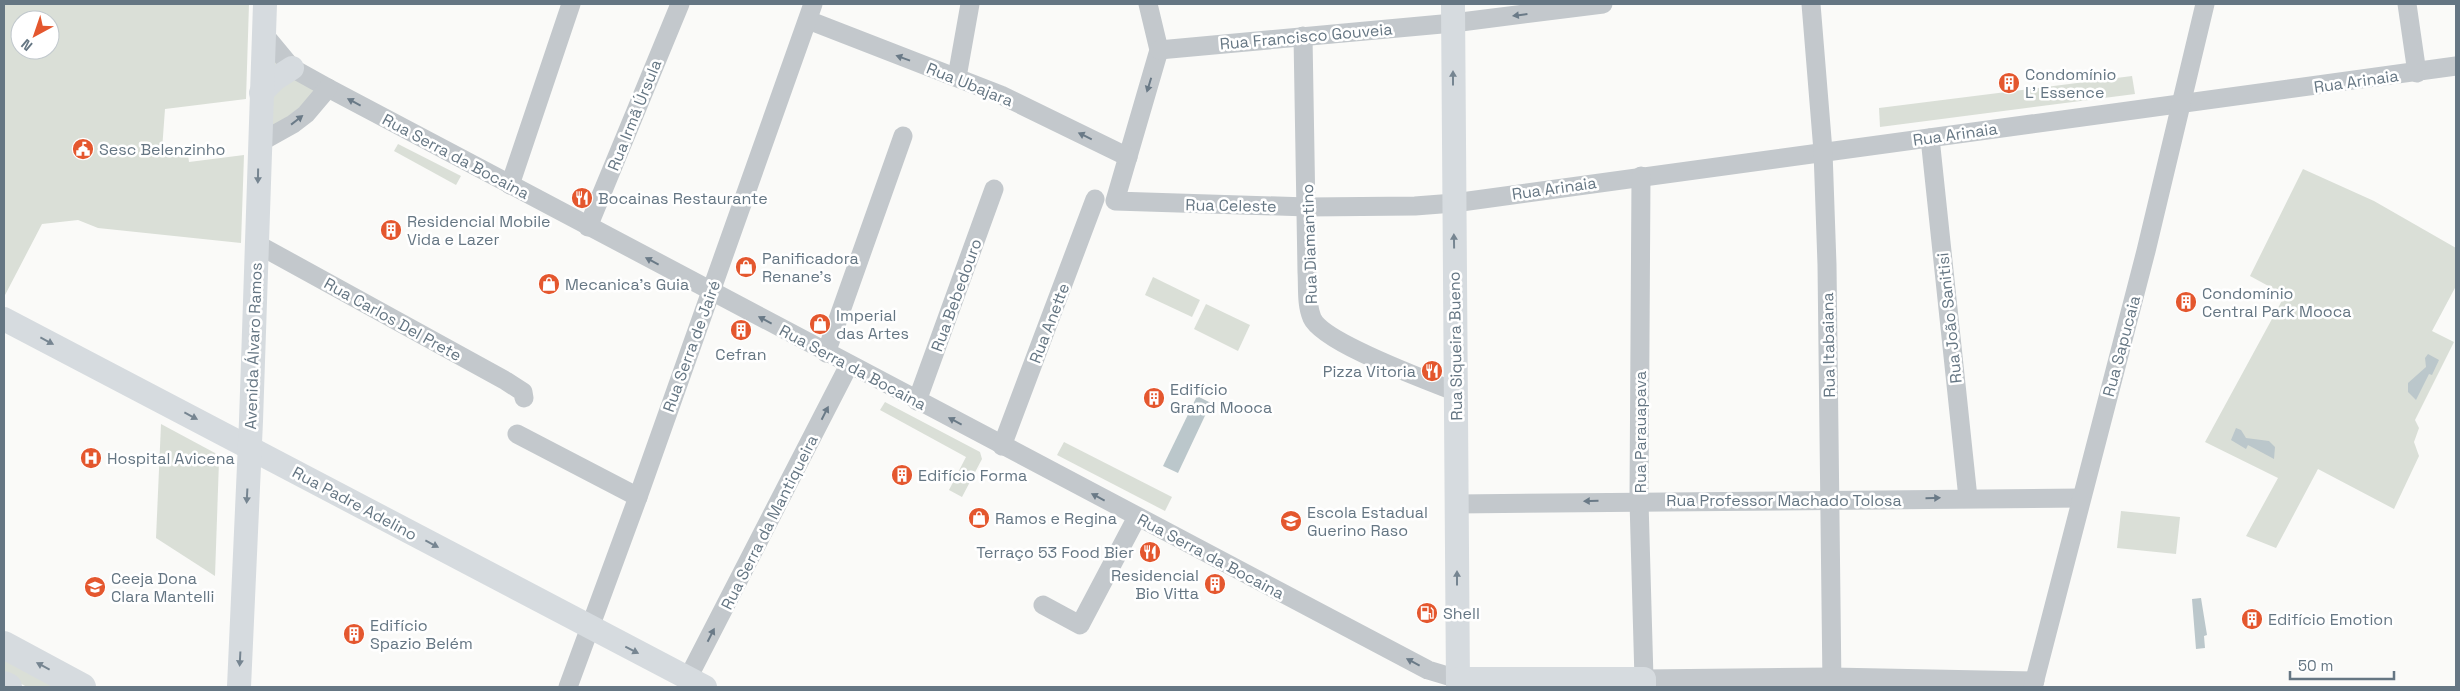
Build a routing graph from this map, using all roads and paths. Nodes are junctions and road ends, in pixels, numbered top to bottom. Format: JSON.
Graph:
{"nodes":[{"id":1,"x":265,"y":4,"type":"edge"},
{"id":2,"x":571,"y":4,"type":"edge"},
{"id":3,"x":680,"y":4,"type":"edge"},
{"id":4,"x":970,"y":4,"type":"edge"},
{"id":5,"x":1148,"y":4,"type":"edge"},
{"id":6,"x":1603,"y":4,"type":"edge"},
{"id":7,"x":1811,"y":4,"type":"edge"},
{"id":8,"x":2205,"y":4,"type":"edge"},
{"id":9,"x":2406,"y":4,"type":"edge"},
{"id":10,"x":811,"y":12,"type":"edge"},
{"id":11,"x":1453,"y":13,"type":"edge"},
{"id":12,"x":264,"y":33,"type":"junction"},
{"id":13,"x":1303,"y":36,"type":"junction"},
{"id":14,"x":1159,"y":50,"type":"junction"},
{"id":15,"x":2456,"y":66,"type":"edge"},
{"id":16,"x":292,"y":68,"type":"junction"},
{"id":17,"x":2417,"y":73,"type":"junction"},
{"id":18,"x":957,"y":78,"type":"junction"},
{"id":19,"x":328,"y":88,"type":"junction"},
{"id":20,"x":261,"y":92,"type":"junction"},
{"id":21,"x":2180,"y":105,"type":"junction"},
{"id":22,"x":903,"y":136,"type":"dead end"},
{"id":23,"x":1930,"y":138,"type":"junction"},
{"id":24,"x":259,"y":143,"type":"junction"},
{"id":25,"x":1824,"y":151,"type":"junction"},
{"id":26,"x":1128,"y":157,"type":"junction"},
{"id":27,"x":1641,"y":176,"type":"junction"},
{"id":28,"x":510,"y":185,"type":"junction"},
{"id":29,"x":994,"y":189,"type":"dead end"},
{"id":30,"x":1095,"y":199,"type":"dead end"},
{"id":31,"x":1454,"y":202,"type":"junction"},
{"id":32,"x":1308,"y":207,"type":"junction"},
{"id":33,"x":588,"y":227,"type":"junction"},
{"id":34,"x":257,"y":244,"type":"junction"},
{"id":35,"x":711,"y":292,"type":"junction"},
{"id":36,"x":4,"y":319,"type":"edge"},
{"id":37,"x":826,"y":353,"type":"junction"},
{"id":38,"x":849,"y":365,"type":"junction"},
{"id":39,"x":1456,"y":392,"type":"junction"},
{"id":40,"x":524,"y":398,"type":"dead end"},
{"id":41,"x":918,"y":401,"type":"junction"},
{"id":42,"x":517,"y":434,"type":"dead end"},
{"id":43,"x":1002,"y":446,"type":"junction"},
{"id":44,"x":250,"y":448,"type":"junction"},
{"id":45,"x":638,"y":497,"type":"junction"},
{"id":46,"x":1968,"y":498,"type":"junction"},
{"id":47,"x":2081,"y":498,"type":"junction"},
{"id":48,"x":1830,"y":500,"type":"junction"},
{"id":49,"x":1639,"y":501,"type":"junction"},
{"id":50,"x":1457,"y":504,"type":"junction"},
{"id":51,"x":1137,"y":517,"type":"junction"},
{"id":52,"x":1043,"y":605,"type":"dead end"},
{"id":53,"x":589,"y":628,"type":"junction"},
{"id":54,"x":4,"y":645,"type":"edge"},
{"id":55,"x":1832,"y":682,"type":"edge"},
{"id":56,"x":697,"y":683,"type":"edge"},
{"id":57,"x":1458,"y":683,"type":"edge"},
{"id":58,"x":1644,"y":683,"type":"edge"},
{"id":59,"x":2034,"y":684,"type":"edge"},
{"id":60,"x":4,"y":685,"type":"edge"},
{"id":61,"x":8,"y":687,"type":"edge"},
{"id":62,"x":82,"y":687,"type":"edge"},
{"id":63,"x":239,"y":687,"type":"edge"},
{"id":64,"x":568,"y":687,"type":"edge"}],
"edges":[{"from":1,"to":12,"type":"main road","name":"Avenida Álvaro Ramos"},
{"from":2,"to":28,"type":"street"},
{"from":3,"to":33,"type":"street","name":"Rua Irmã Úrsula"},
{"from":4,"to":18,"type":"street"},
{"from":5,"to":14,"type":"street"},
{"from":6,"to":11,"type":"street","name":"Rua Francisco Gouveia","one_way":true},
{"from":7,"to":25,"type":"street","name":"Rua Itabaiana"},
{"from":8,"to":21,"type":"street","name":"Rua Sapucaia"},
{"from":9,"to":17,"type":"street"},
{"from":18,"to":10,"type":"street","name":"Rua Ubajara","one_way":true},
{"from":10,"to":35,"type":"street","name":"Rua Serra de Jairé"},
{"from":11,"to":13,"type":"street","name":"Rua Francisco Gouveia"},
{"from":31,"to":11,"type":"main road","name":"Rua Siqueira Bueno","one_way":true},
{"from":12,"to":16,"type":"street","name":"Rua Serra da Bocaina"},
{"from":12,"to":20,"type":"main road","name":"Avenida Álvaro Ramos"},
{"from":13,"to":14,"type":"street","name":"Rua Francisco Gouveia"},
{"from":13,"to":32,"type":"street","name":"Rua Diamantino"},
{"from":14,"to":26,"type":"street","one_way":true},
{"from":15,"to":17,"type":"street","name":"Rua Arinaia"},
{"from":16,"to":19,"type":"street","name":"Rua Serra da Bocaina"},
{"from":16,"to":20,"type":"main road"},
{"from":17,"to":21,"type":"street","name":"Rua Arinaia"},
{"from":26,"to":18,"type":"street","name":"Rua Ubajara","one_way":true},
{"from":24,"to":19,"type":"street","one_way":true},
{"from":28,"to":19,"type":"street","name":"Rua Serra da Bocaina","one_way":true},
{"from":20,"to":24,"type":"main road","name":"Avenida Álvaro Ramos"},
{"from":21,"to":23,"type":"street","name":"Rua Arinaia"},
{"from":21,"to":47,"type":"street","name":"Rua Sapucaia"},
{"from":22,"to":37,"type":"street"},
{"from":23,"to":25,"type":"street","name":"Rua Arinaia"},
{"from":23,"to":46,"type":"street","name":"Rua João Sanitisi"},
{"from":24,"to":34,"type":"main road","name":"Avenida Álvaro Ramos","one_way":true},
{"from":25,"to":27,"type":"street","name":"Rua Arinaia"},
{"from":25,"to":48,"type":"street","name":"Rua Itabaiana"},
{"from":26,"to":32,"type":"street","name":"Rua Celeste"},
{"from":27,"to":31,"type":"street","name":"Rua Arinaia"},
{"from":27,"to":49,"type":"street","name":"Rua Parauapava"},
{"from":28,"to":33,"type":"street","name":"Rua Serra da Bocaina"},
{"from":29,"to":41,"type":"street","name":"Rua Bebedouro"},
{"from":30,"to":43,"type":"street","name":"Rua Anette"},
{"from":31,"to":32,"type":"street","name":"Rua Celeste"},
{"from":39,"to":31,"type":"main road","name":"Rua Siqueira Bueno","one_way":true},
{"from":32,"to":39,"type":"street","name":"Rua Diamantino"},
{"from":35,"to":33,"type":"street","name":"Rua Serra da Bocaina","one_way":true},
{"from":34,"to":40,"type":"street","name":"Rua Carlos Del Prete"},
{"from":34,"to":44,"type":"main road","name":"Avenida Álvaro Ramos"},
{"from":37,"to":35,"type":"street","name":"Rua Serra da Bocaina","one_way":true},
{"from":35,"to":45,"type":"street","name":"Rua Serra de Jairé"},
{"from":36,"to":44,"type":"main road","name":"Rua Padre Adelino","one_way":true},
{"from":37,"to":38,"type":"street","name":"Rua Serra da Bocaina"},
{"from":38,"to":41,"type":"street","name":"Rua Serra da Bocaina"},
{"from":56,"to":38,"type":"street","name":"Rua Serra da Mantiqueira","one_way":true},
{"from":39,"to":50,"type":"main road","name":"Rua Siqueira Bueno"},
{"from":43,"to":41,"type":"street","name":"Rua Serra da Bocaina","one_way":true},
{"from":42,"to":45,"type":"street"},
{"from":51,"to":43,"type":"street","name":"Rua Serra da Bocaina","one_way":true},
{"from":44,"to":53,"type":"main road","name":"Rua Padre Adelino","one_way":true},
{"from":44,"to":63,"type":"main road","name":"Avenida Álvaro Ramos","one_way":true},
{"from":45,"to":53,"type":"street","name":"Rua Serra de Jairé"},
{"from":46,"to":47,"type":"street","name":"Rua Professor Machado Tolosa"},
{"from":48,"to":46,"type":"street","name":"Rua Professor Machado Tolosa","one_way":true},
{"from":47,"to":59,"type":"street","name":"Rua Sapucaia"},
{"from":48,"to":49,"type":"street","name":"Rua Professor Machado Tolosa"},
{"from":48,"to":55,"type":"street","name":"Rua Itabaiana"},
{"from":49,"to":50,"type":"street","name":"Rua Professor Machado Tolosa","one_way":true},
{"from":49,"to":58,"type":"street","name":"Rua Parauapava"},
{"from":57,"to":50,"type":"main road","name":"Rua Siqueira Bueno","one_way":true},
{"from":51,"to":52,"type":"street"},
{"from":57,"to":51,"type":"street","name":"Rua Serra da Bocaina","one_way":true},
{"from":53,"to":56,"type":"main road","name":"Rua Padre Adelino","one_way":true},
{"from":53,"to":64,"type":"street","name":"Rua Serra de Jairé"},
{"from":62,"to":54,"type":"highway","one_way":true},
{"from":55,"to":58,"type":"street"},
{"from":55,"to":59,"type":"street"},
{"from":57,"to":58,"type":"main road"},
{"from":60,"to":61,"type":"highway"}]}
